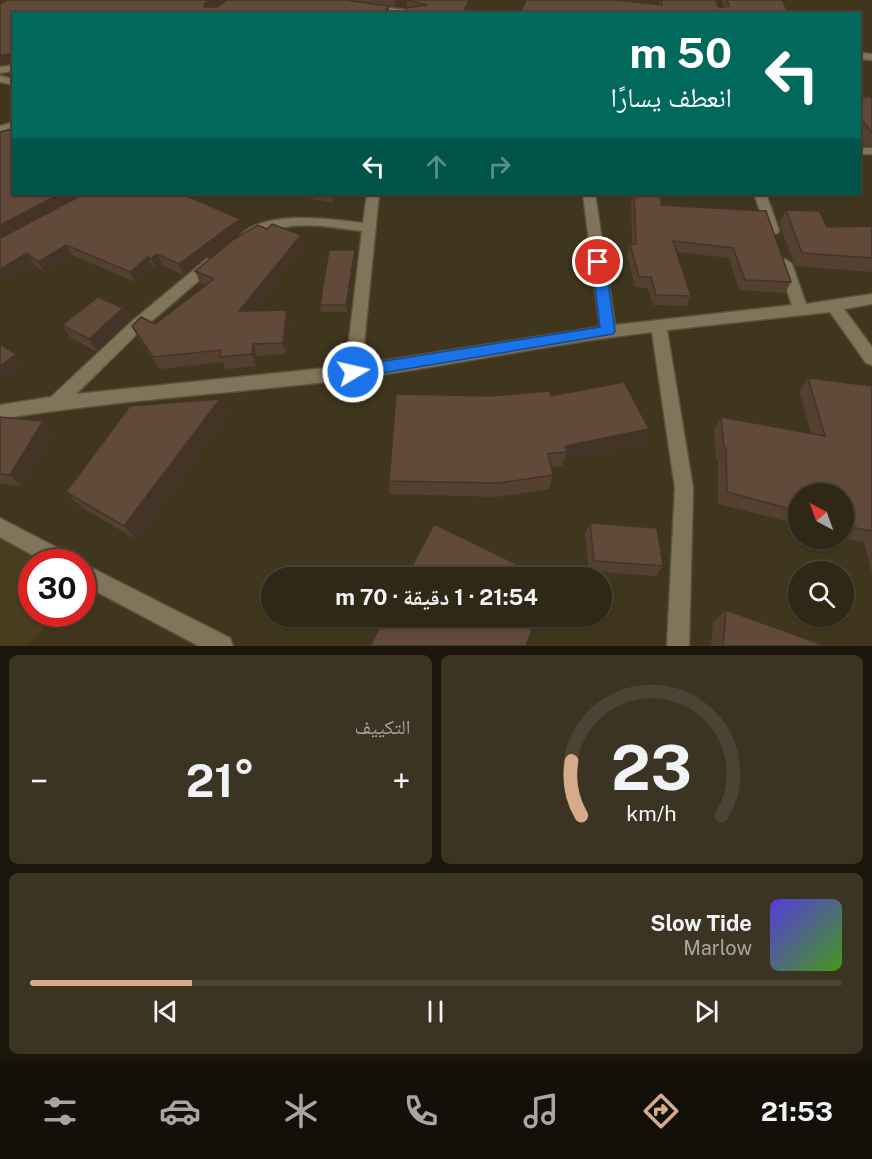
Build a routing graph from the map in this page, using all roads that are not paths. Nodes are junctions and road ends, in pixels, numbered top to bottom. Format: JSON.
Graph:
{"nodes":[{"id":1,"x":375,"y":4,"type":"edge"},
{"id":2,"x":353,"y":5,"type":"edge"},
{"id":3,"x":412,"y":12,"type":"edge"},
{"id":4,"x":373,"y":195,"type":"edge"},
{"id":5,"x":589,"y":195,"type":"edge"},
{"id":6,"x":759,"y":195,"type":"edge"},
{"id":7,"x":369,"y":228,"type":"junction"},
{"id":8,"x":872,"y":299,"type":"edge"},
{"id":9,"x":834,"y":306,"type":"junction"},
{"id":10,"x":800,"y":308,"type":"junction"},
{"id":11,"x":659,"y":325,"type":"junction"},
{"id":12,"x":608,"y":331,"type":"junction"},
{"id":13,"x":872,"y":359,"type":"edge"},
{"id":14,"x":353,"y":372,"type":"junction"},
{"id":15,"x":56,"y":403,"type":"junction"},
{"id":16,"x":0,"y":412,"type":"edge"},
{"id":17,"x":0,"y":527,"type":"edge"},
{"id":18,"x":40,"y":549,"type":"edge"},
{"id":19,"x":96,"y":580,"type":"edge"},
{"id":20,"x":222,"y":646,"type":"edge"},
{"id":21,"x":678,"y":646,"type":"edge"}],
"edges":[{"from":1,"to":2,"type":"street"},
{"from":1,"to":3,"type":"street"},
{"from":4,"to":7,"type":"street"},
{"from":5,"to":12,"type":"street"},
{"from":6,"to":10,"type":"street"},
{"from":7,"to":14,"type":"street"},
{"from":7,"to":15,"type":"street"},
{"from":8,"to":9,"type":"street"},
{"from":9,"to":10,"type":"street"},
{"from":9,"to":13,"type":"street"},
{"from":10,"to":11,"type":"street"},
{"from":11,"to":12,"type":"street"},
{"from":11,"to":21,"type":"street"},
{"from":12,"to":14,"type":"street"},
{"from":14,"to":15,"type":"street"},
{"from":15,"to":16,"type":"street"},
{"from":17,"to":18,"type":"street"},
{"from":19,"to":20,"type":"street"}]}
